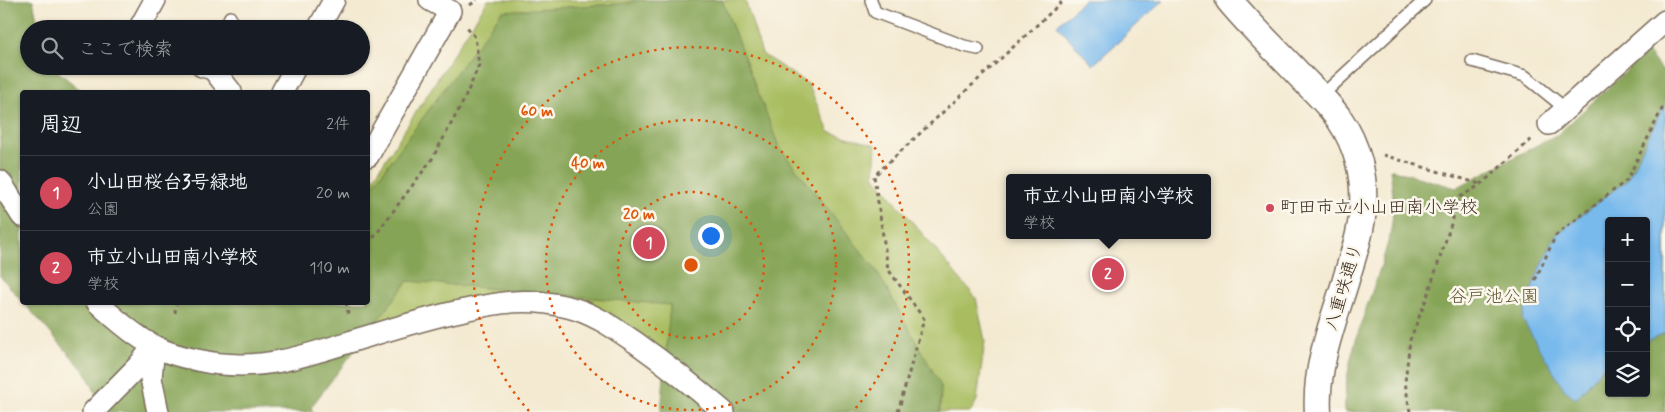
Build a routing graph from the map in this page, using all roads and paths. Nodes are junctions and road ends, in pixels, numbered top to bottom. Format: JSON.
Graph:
{"nodes":[{"id":1,"x":156,"y":0,"type":"edge"},
{"id":2,"x":334,"y":0,"type":"edge"},
{"id":3,"x":430,"y":0,"type":"edge"},
{"id":4,"x":871,"y":0,"type":"edge"},
{"id":5,"x":1064,"y":0,"type":"edge"},
{"id":6,"x":1229,"y":0,"type":"edge"},
{"id":7,"x":1407,"y":0,"type":"edge"},
{"id":8,"x":1425,"y":0,"type":"edge"},
{"id":9,"x":1415,"y":9,"type":"junction"},
{"id":10,"x":450,"y":11,"type":"junction"},
{"id":11,"x":230,"y":17,"type":"dead end"},
{"id":12,"x":144,"y":20,"type":"edge"},
{"id":13,"x":228,"y":20,"type":"edge"},
{"id":14,"x":323,"y":20,"type":"edge"},
{"id":15,"x":1665,"y":21,"type":"edge"},
{"id":16,"x":978,"y":49,"type":"dead end"},
{"id":17,"x":999,"y":54,"type":"dead end"},
{"id":18,"x":1005,"y":56,"type":"junction"},
{"id":19,"x":1472,"y":61,"type":"dead end"},
{"id":20,"x":218,"y":75,"type":"edge"},
{"id":21,"x":291,"y":75,"type":"edge"},
{"id":22,"x":229,"y":90,"type":"edge"},
{"id":23,"x":283,"y":90,"type":"edge"},
{"id":24,"x":1320,"y":96,"type":"junction"},
{"id":25,"x":1665,"y":108,"type":"edge"},
{"id":26,"x":1566,"y":109,"type":"junction"},
{"id":27,"x":1549,"y":124,"type":"joint"},
{"id":28,"x":370,"y":152,"type":"edge"},
{"id":29,"x":1381,"y":155,"type":"dead end"},
{"id":30,"x":0,"y":181,"type":"edge"},
{"id":31,"x":1480,"y":185,"type":"junction"},
{"id":32,"x":20,"y":213,"type":"edge"},
{"id":33,"x":370,"y":242,"type":"edge"},
{"id":34,"x":1535,"y":280,"type":"dead end"},
{"id":35,"x":100,"y":305,"type":"edge"},
{"id":36,"x":176,"y":305,"type":"edge"},
{"id":37,"x":346,"y":305,"type":"edge"},
{"id":38,"x":175,"y":313,"type":"dead end"},
{"id":39,"x":348,"y":314,"type":"dead end"},
{"id":40,"x":154,"y":346,"type":"junction"},
{"id":41,"x":94,"y":412,"type":"edge"},
{"id":42,"x":158,"y":412,"type":"edge"},
{"id":43,"x":724,"y":412,"type":"edge"},
{"id":44,"x":898,"y":412,"type":"edge"},
{"id":45,"x":1318,"y":412,"type":"edge"},
{"id":46,"x":1410,"y":412,"type":"edge"}],
"edges":[{"from":1,"to":12,"type":"street"},
{"from":2,"to":14,"type":"street"},
{"from":3,"to":10,"type":"street"},
{"from":4,"to":16,"type":"lane"},
{"from":5,"to":18,"type":"path"},
{"from":6,"to":24,"type":"street","name":"八重咲通り"},
{"from":7,"to":9,"type":"lane"},
{"from":8,"to":9,"type":"lane"},
{"from":9,"to":24,"type":"lane"},
{"from":10,"to":28,"type":"street"},
{"from":10,"to":33,"type":"path"},
{"from":11,"to":13,"type":"lane"},
{"from":15,"to":26,"type":"street"},
{"from":17,"to":18,"type":"path"},
{"from":18,"to":44,"type":"path"},
{"from":19,"to":26,"type":"lane"},
{"from":20,"to":22,"type":"street"},
{"from":21,"to":23,"type":"street"},
{"from":24,"to":45,"type":"street","name":"八重咲通り"},
{"from":25,"to":34,"type":"path"},
{"from":26,"to":27,"type":"street"},
{"from":27,"to":31,"type":"path"},
{"from":29,"to":31,"type":"path"},
{"from":30,"to":32,"type":"street"},
{"from":31,"to":46,"type":"path"},
{"from":35,"to":40,"type":"street"},
{"from":36,"to":38,"type":"path"},
{"from":37,"to":39,"type":"path"},
{"from":40,"to":41,"type":"street"},
{"from":40,"to":42,"type":"street"},
{"from":40,"to":43,"type":"street"}]}
